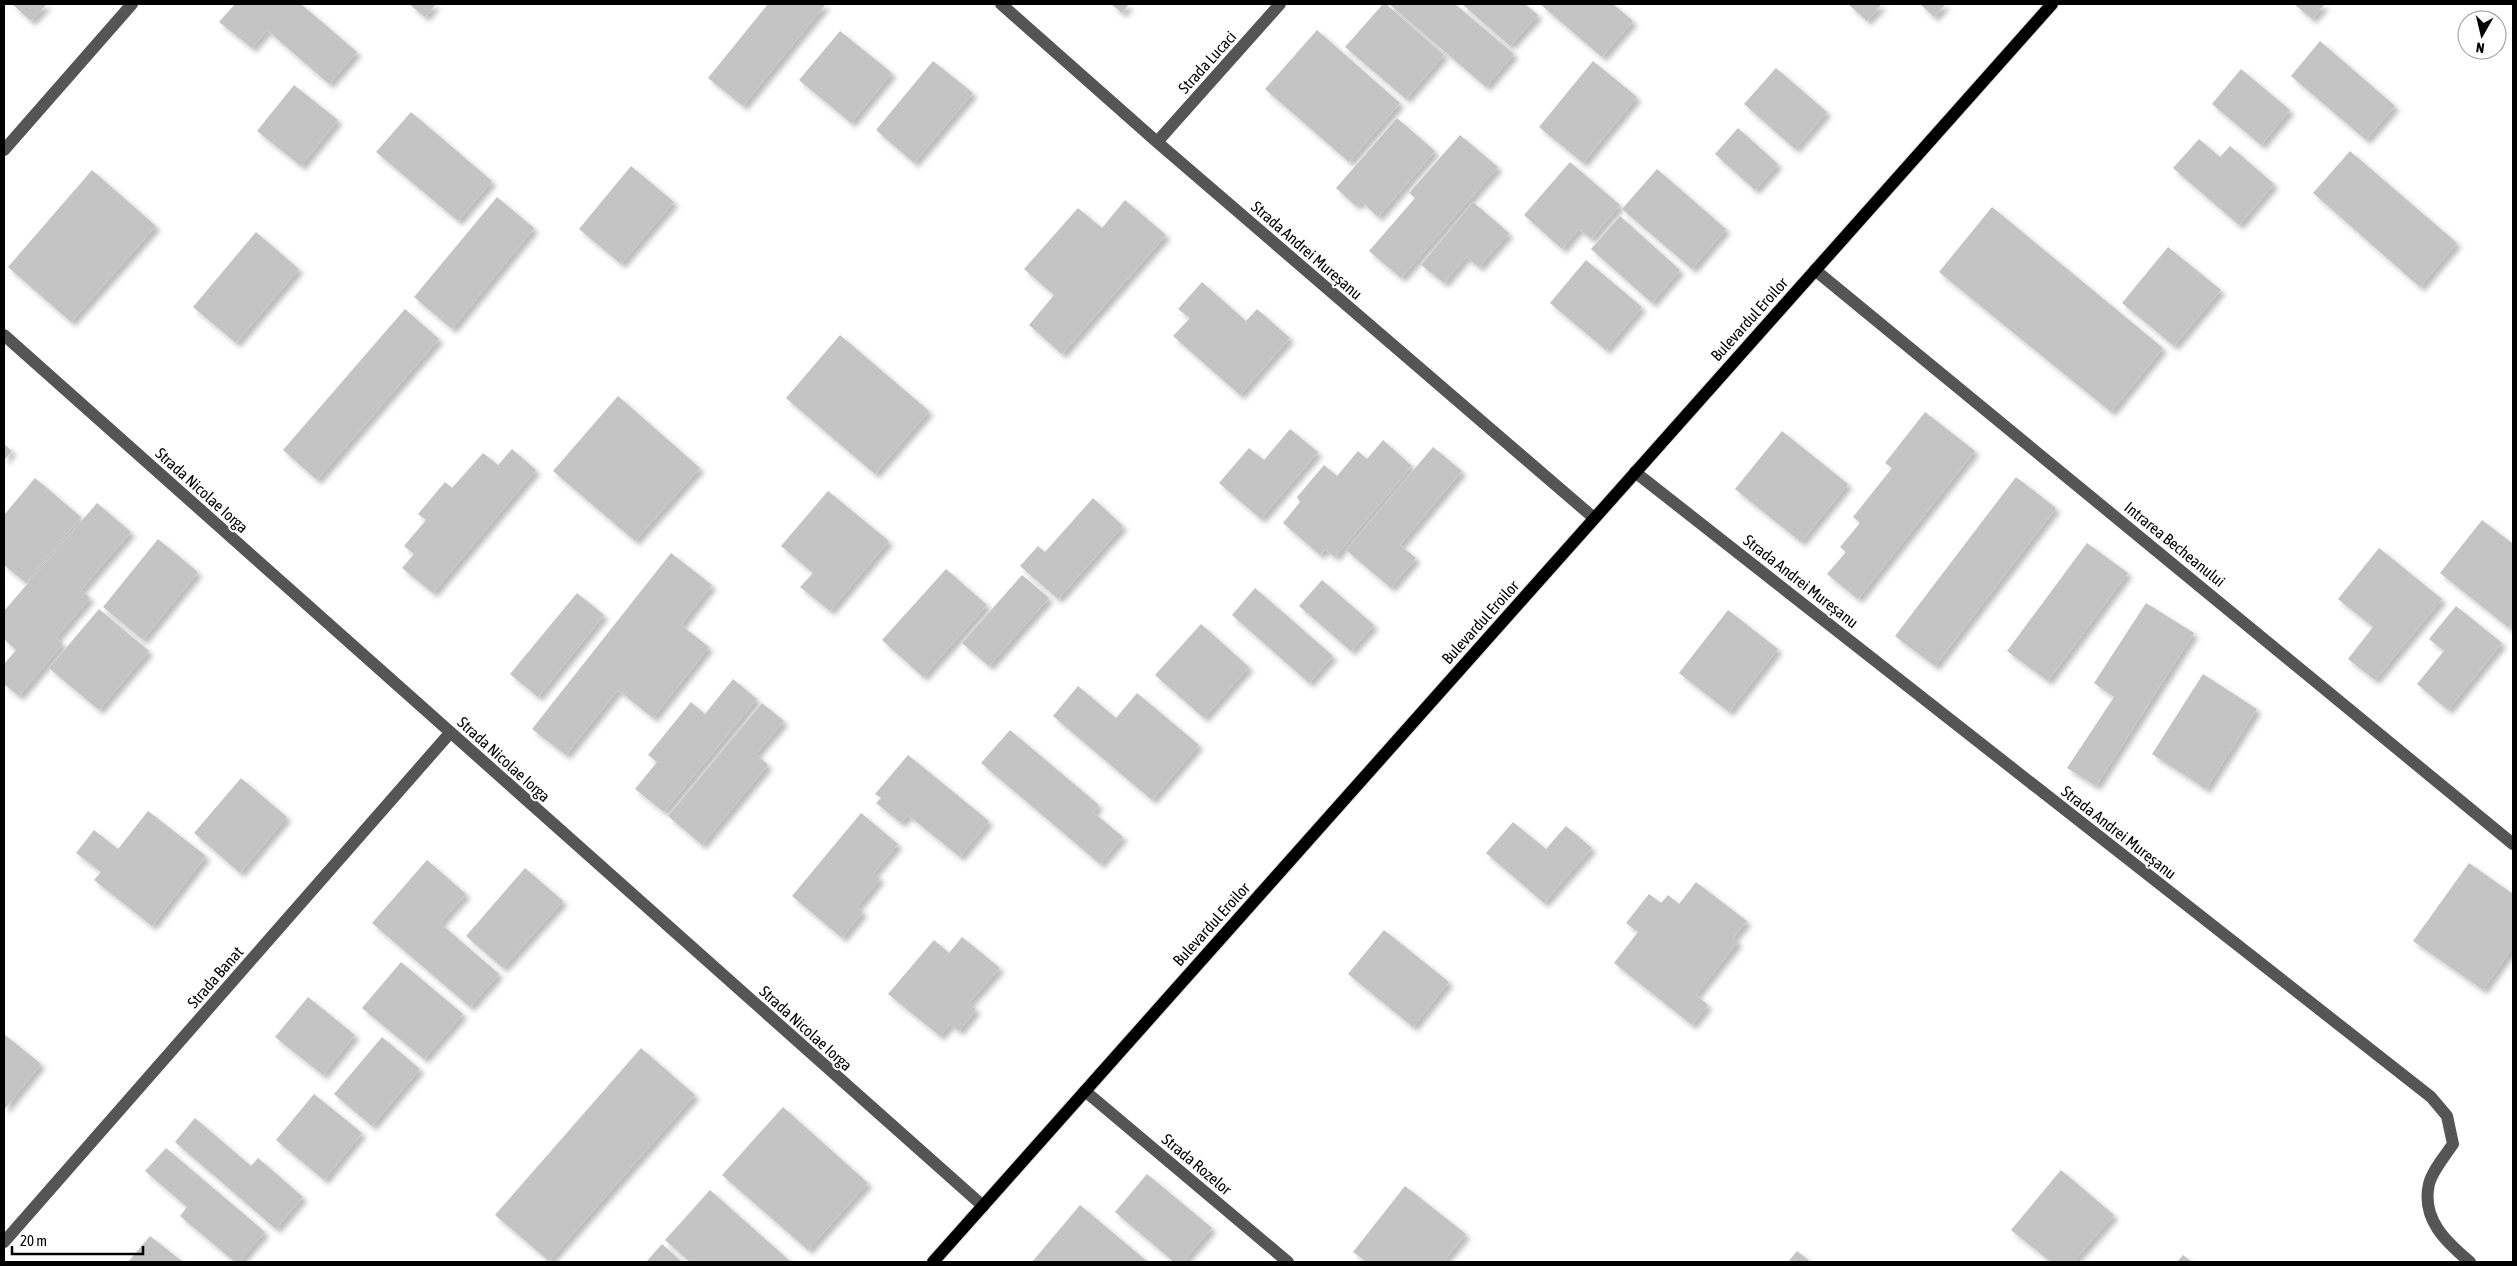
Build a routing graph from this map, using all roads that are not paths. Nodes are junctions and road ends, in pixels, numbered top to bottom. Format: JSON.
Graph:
{"nodes":[{"id":1,"x":132,"y":4,"type":"edge"},
{"id":2,"x":1001,"y":4,"type":"edge"},
{"id":3,"x":1280,"y":4,"type":"edge"},
{"id":4,"x":2052,"y":4,"type":"edge"},
{"id":5,"x":1157,"y":142,"type":"junction"},
{"id":6,"x":4,"y":150,"type":"edge"},
{"id":7,"x":1815,"y":270,"type":"junction"},
{"id":8,"x":4,"y":335,"type":"edge"},
{"id":9,"x":1635,"y":472,"type":"junction"},
{"id":10,"x":1594,"y":518,"type":"junction"},
{"id":11,"x":450,"y":733,"type":"junction"},
{"id":12,"x":2513,"y":844,"type":"edge"},
{"id":13,"x":1085,"y":1091,"type":"junction"},
{"id":14,"x":984,"y":1206,"type":"junction"},
{"id":15,"x":4,"y":1242,"type":"edge"},
{"id":16,"x":933,"y":1262,"type":"edge"},
{"id":17,"x":1288,"y":1262,"type":"edge"},
{"id":18,"x":2470,"y":1262,"type":"edge"}],
"edges":[{"from":1,"to":6,"type":"street"},
{"from":2,"to":5,"type":"street","name":"Strada Andrei Mureșanu"},
{"from":3,"to":5,"type":"street","name":"Strada Lucaci"},
{"from":4,"to":7,"type":"main road","name":"Bulevardul Eroilor"},
{"from":5,"to":10,"type":"street","name":"Strada Andrei Mureșanu"},
{"from":7,"to":9,"type":"main road","name":"Bulevardul Eroilor"},
{"from":7,"to":12,"type":"street","name":"Intrarea Becheanului"},
{"from":8,"to":11,"type":"street","name":"Strada Nicolae Iorga"},
{"from":9,"to":10,"type":"main road","name":"Bulevardul Eroilor"},
{"from":9,"to":18,"type":"street","name":"Strada Andrei Mureșanu"},
{"from":10,"to":13,"type":"main road","name":"Bulevardul Eroilor"},
{"from":11,"to":14,"type":"street","name":"Strada Nicolae Iorga"},
{"from":11,"to":15,"type":"street","name":"Strada Banat"},
{"from":13,"to":14,"type":"main road","name":"Bulevardul Eroilor"},
{"from":13,"to":17,"type":"street","name":"Strada Rozelor"},
{"from":14,"to":16,"type":"main road","name":"Bulevardul Eroilor"}]}
